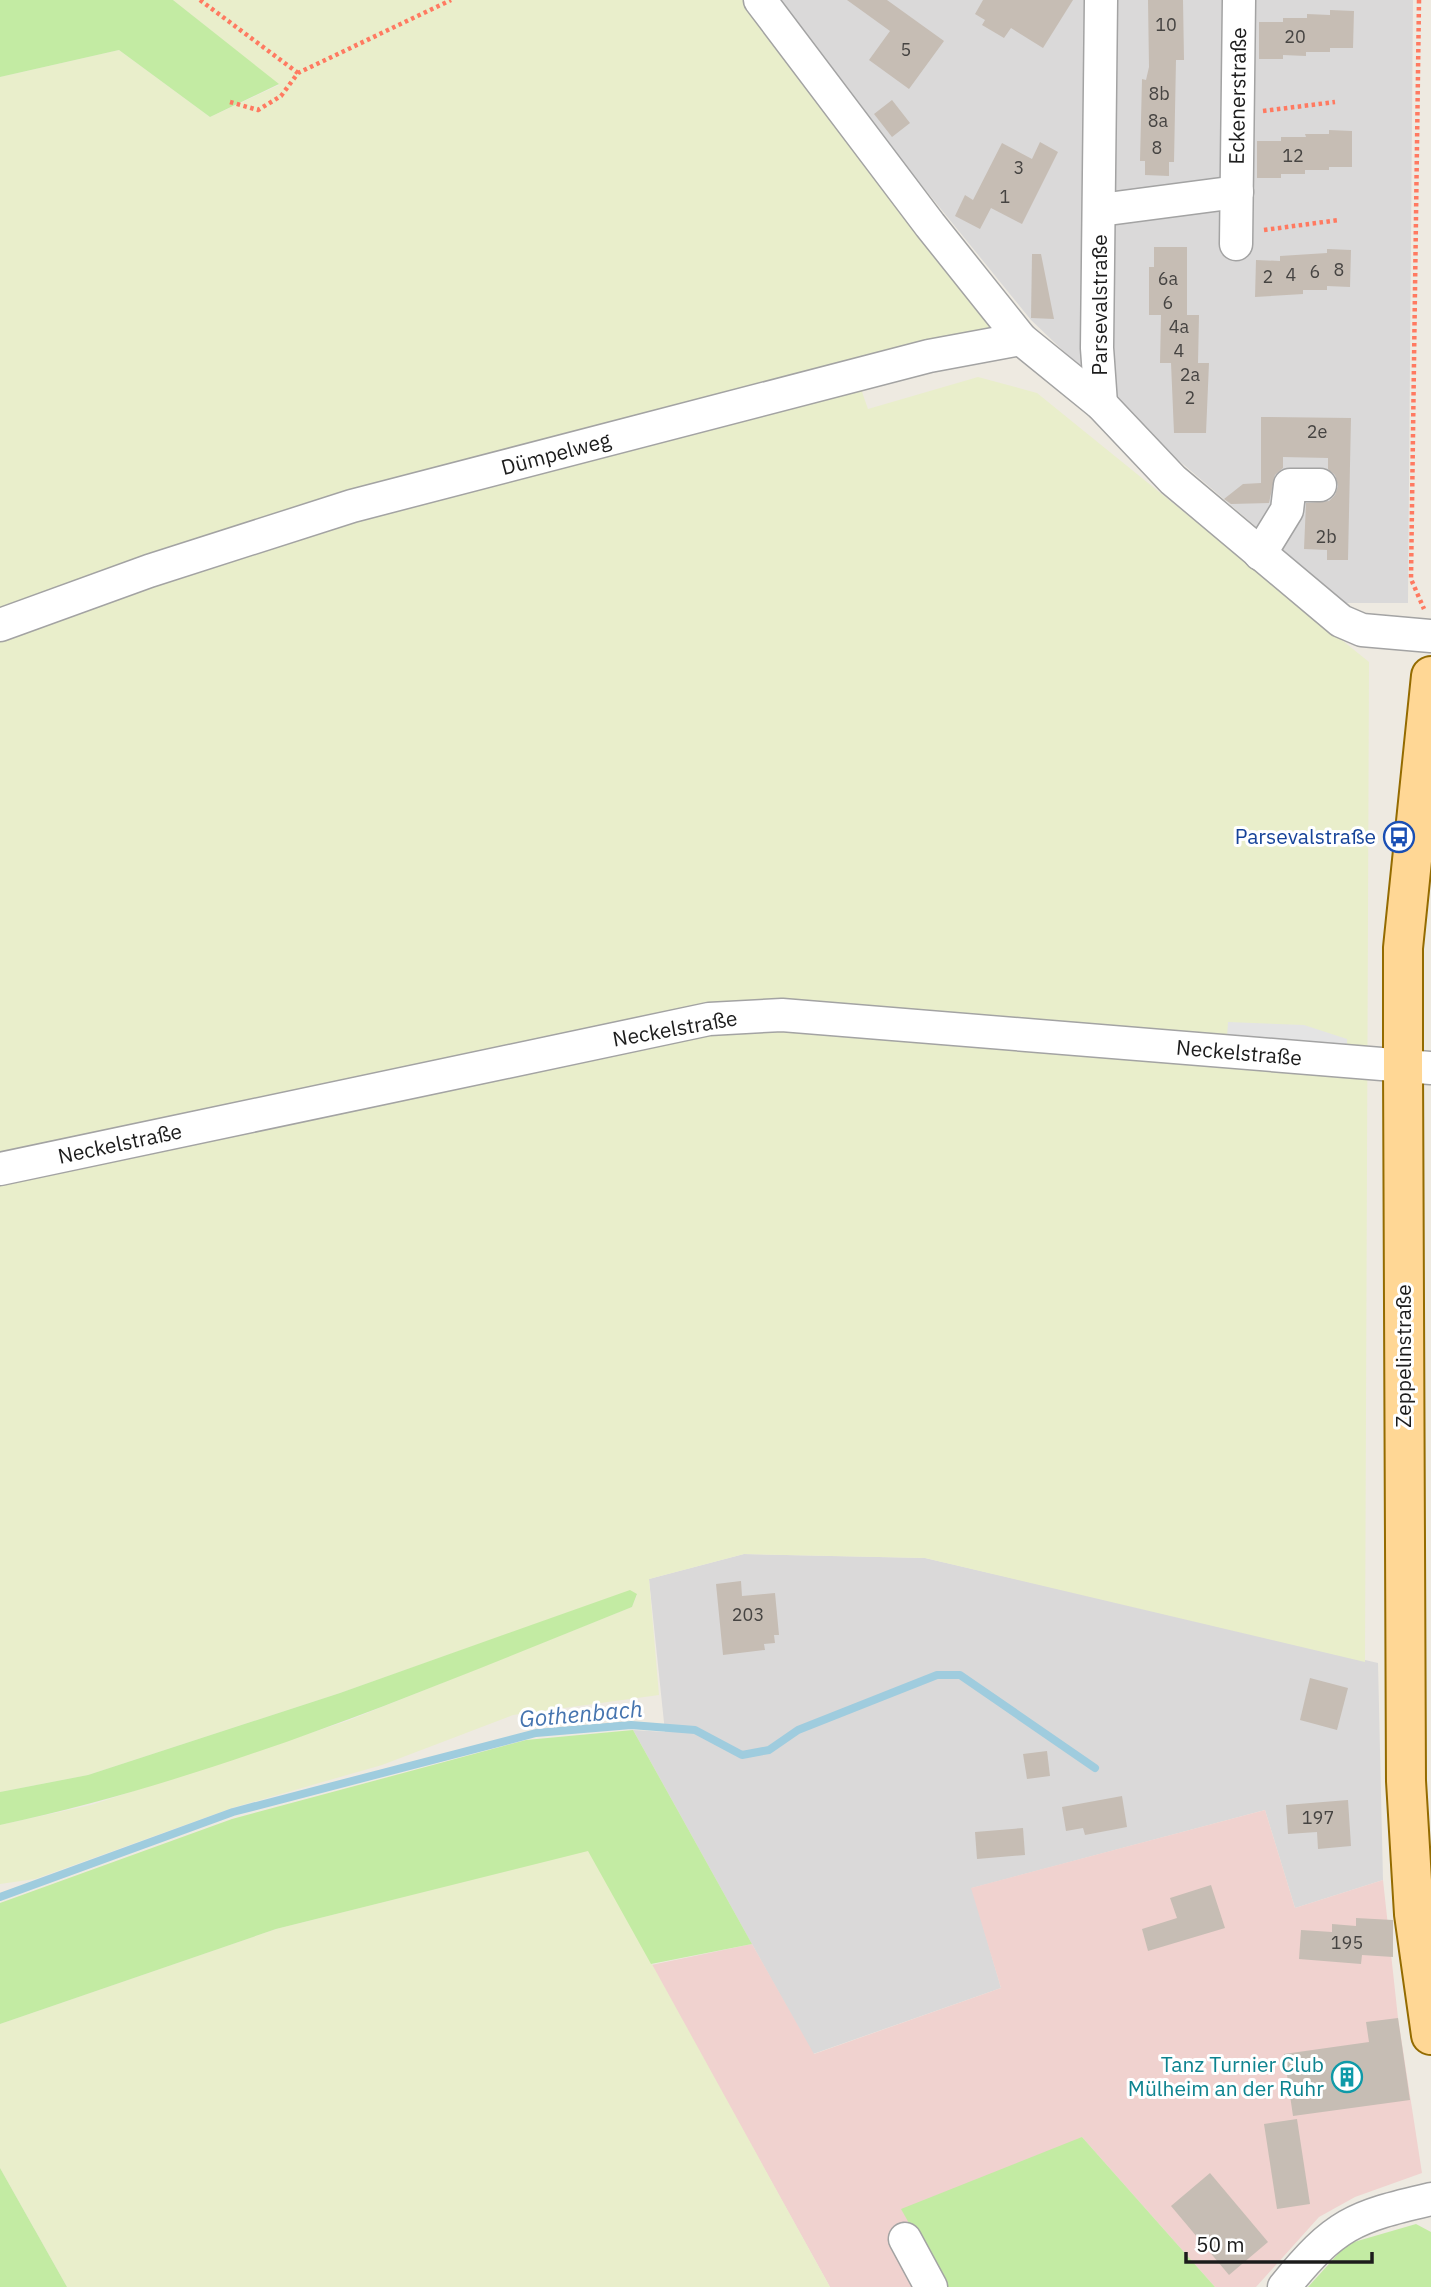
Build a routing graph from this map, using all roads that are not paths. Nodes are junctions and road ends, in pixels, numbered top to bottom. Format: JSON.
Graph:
{"nodes":[{"id":1,"x":760,"y":0,"type":"edge"},
{"id":2,"x":1101,"y":0,"type":"edge"},
{"id":3,"x":1239,"y":0,"type":"edge"},
{"id":4,"x":1237,"y":192,"type":"junction"},
{"id":5,"x":1100,"y":210,"type":"junction"},
{"id":6,"x":1236,"y":239,"type":"road end"},
{"id":7,"x":1021,"y":339,"type":"junction"},
{"id":8,"x":1101,"y":404,"type":"junction"},
{"id":9,"x":1320,"y":485,"type":"dead end"},
{"id":10,"x":1260,"y":554,"type":"junction"},
{"id":11,"x":0,"y":625,"type":"edge"},
{"id":12,"x":1429,"y":626,"type":"edge"},
{"id":13,"x":1431,"y":676,"type":"edge"},
{"id":14,"x":1417,"y":1068,"type":"edge"},
{"id":15,"x":0,"y":1169,"type":"edge"},
{"id":16,"x":1431,"y":2035,"type":"edge"},
{"id":17,"x":1431,"y":2199,"type":"edge"},
{"id":18,"x":905,"y":2239,"type":"dead end"},
{"id":19,"x":931,"y":2287,"type":"edge"},
{"id":20,"x":1284,"y":2287,"type":"edge"}],
"edges":[{"from":1,"to":7,"type":"street"},
{"from":2,"to":5,"type":"street","name":"Parsevalstraße"},
{"from":3,"to":4,"type":"street","name":"Eckenerstraße"},
{"from":4,"to":5,"type":"street","name":"Eckenerstraße"},
{"from":4,"to":6,"type":"street","name":"Eckenerstraße"},
{"from":5,"to":8,"type":"street","name":"Parsevalstraße"},
{"from":7,"to":8,"type":"street"},
{"from":7,"to":11,"type":"street","name":"Dümpelweg"},
{"from":8,"to":10,"type":"street","name":"Parsevalstraße"},
{"from":9,"to":10,"type":"street"},
{"from":10,"to":12,"type":"street","name":"Parsevalstraße"},
{"from":13,"to":14,"type":"main road","name":"Zeppelinstraße"},
{"from":14,"to":15,"type":"street","name":"Neckelstraße"},
{"from":14,"to":16,"type":"main road","name":"Zeppelinstraße"},
{"from":17,"to":20,"type":"street"},
{"from":18,"to":19,"type":"street"}]}
